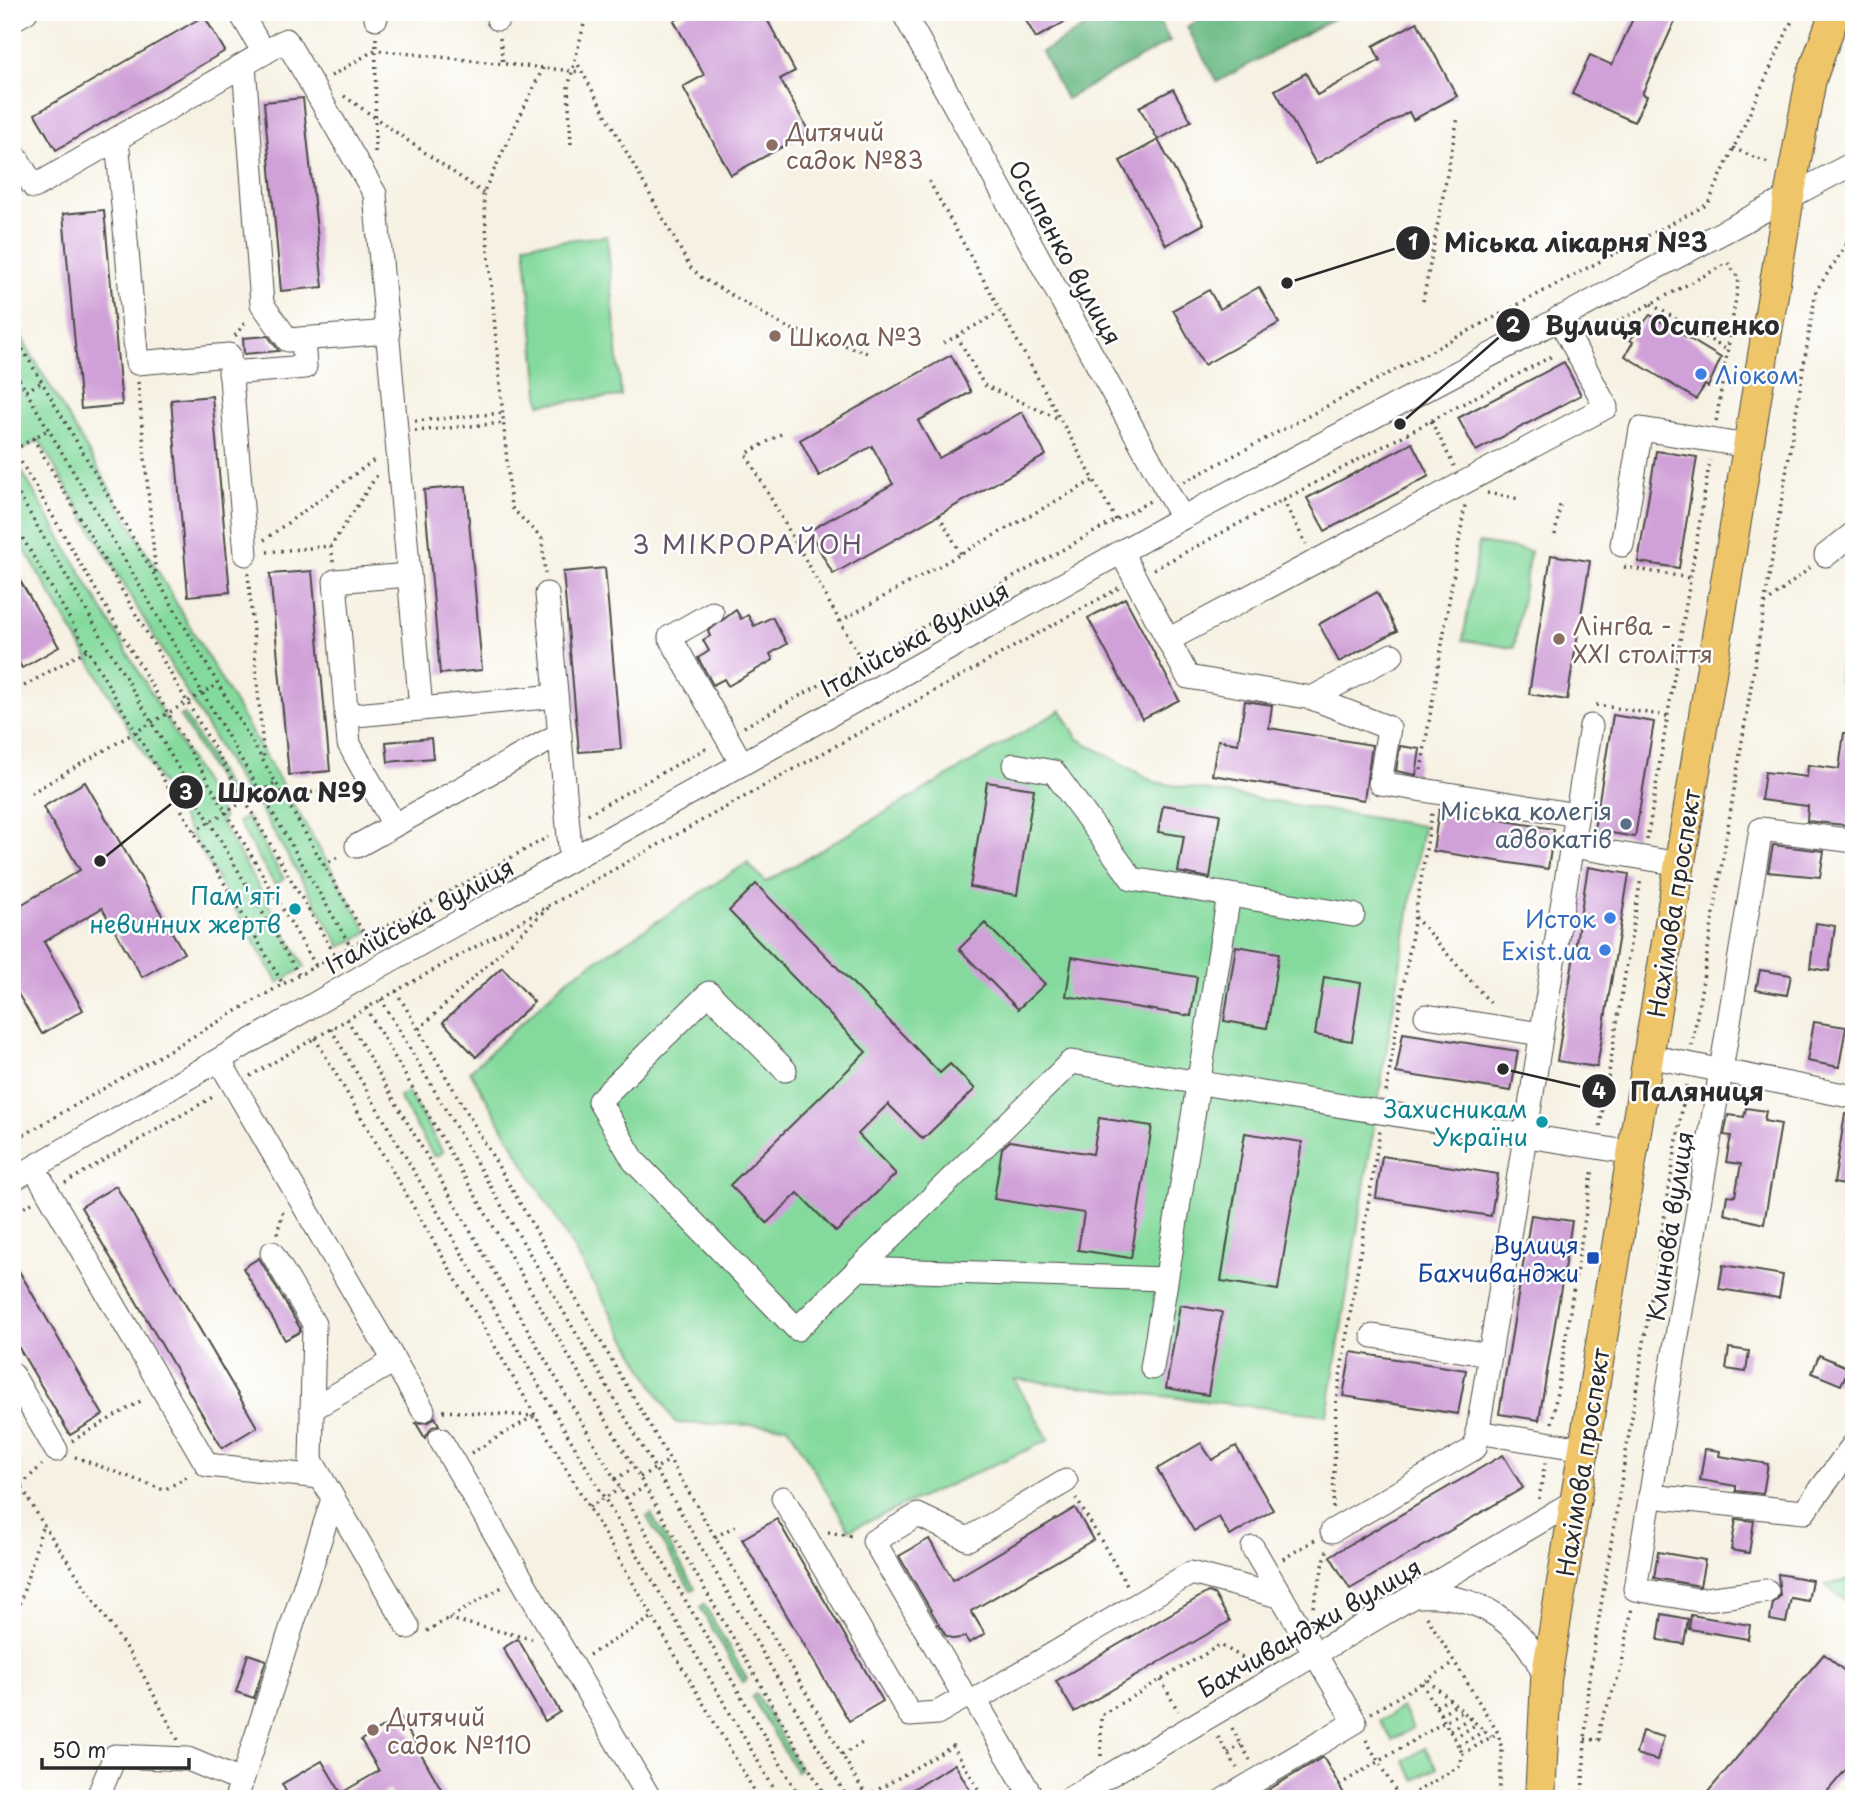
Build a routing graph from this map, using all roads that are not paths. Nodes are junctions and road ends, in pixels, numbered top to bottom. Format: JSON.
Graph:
{"nodes":[{"id":1,"x":26,"y":12,"type":"edge"},
{"id":2,"x":240,"y":12,"type":"edge"},
{"id":3,"x":904,"y":12,"type":"edge"},
{"id":4,"x":1835,"y":12,"type":"edge"},
{"id":5,"x":12,"y":20,"type":"edge"},
{"id":6,"x":264,"y":53,"type":"junction"},
{"id":7,"x":244,"y":65,"type":"junction"},
{"id":8,"x":117,"y":139,"type":"junction"},
{"id":9,"x":12,"y":150,"type":"edge"},
{"id":10,"x":1854,"y":163,"type":"edge"},
{"id":11,"x":1789,"y":197,"type":"junction"},
{"id":12,"x":1559,"y":318,"type":"junction"},
{"id":13,"x":388,"y":332,"type":"junction"},
{"id":14,"x":303,"y":339,"type":"junction"},
{"id":15,"x":230,"y":373,"type":"junction"},
{"id":16,"x":1748,"y":446,"type":"junction"},
{"id":17,"x":1182,"y":518,"type":"junction"},
{"id":18,"x":1854,"y":533,"type":"edge"},
{"id":19,"x":1121,"y":552,"type":"junction"},
{"id":20,"x":246,"y":554,"type":"road end"},
{"id":21,"x":1620,"y":555,"type":"road end"},
{"id":22,"x":1826,"y":555,"type":"road end"},
{"id":23,"x":409,"y":575,"type":"junction"},
{"id":24,"x":547,"y":594,"type":"road end"},
{"id":25,"x":712,"y":613,"type":"dead end"},
{"id":26,"x":1168,"y":640,"type":"junction"},
{"id":27,"x":1392,"y":655,"type":"dead end"},
{"id":28,"x":556,"y":696,"type":"junction"},
{"id":29,"x":1312,"y":698,"type":"junction"},
{"id":30,"x":421,"y":709,"type":"junction"},
{"id":31,"x":1593,"y":715,"type":"road end"},
{"id":32,"x":346,"y":716,"type":"junction"},
{"id":33,"x":560,"y":734,"type":"junction"},
{"id":34,"x":741,"y":764,"type":"junction"},
{"id":35,"x":1014,"y":765,"type":"dead end"},
{"id":36,"x":1577,"y":815,"type":"junction"},
{"id":37,"x":394,"y":825,"type":"junction"},
{"id":38,"x":1854,"y":841,"type":"edge"},
{"id":39,"x":357,"y":846,"type":"dead end"},
{"id":40,"x":1572,"y":846,"type":"junction"},
{"id":41,"x":571,"y":859,"type":"junction"},
{"id":42,"x":1680,"y":864,"type":"junction"},
{"id":43,"x":1229,"y":895,"type":"junction"},
{"id":44,"x":1353,"y":915,"type":"dead end"},
{"id":45,"x":1426,"y":1016,"type":"dead end"},
{"id":46,"x":1541,"y":1034,"type":"junction"},
{"id":47,"x":1648,"y":1056,"type":"junction"},
{"id":48,"x":219,"y":1060,"type":"junction"},
{"id":49,"x":785,"y":1070,"type":"dead end"},
{"id":50,"x":1721,"y":1070,"type":"junction"},
{"id":51,"x":1199,"y":1083,"type":"junction"},
{"id":52,"x":1854,"y":1097,"type":"edge"},
{"id":53,"x":1525,"y":1135,"type":"junction"},
{"id":54,"x":1633,"y":1153,"type":"junction"},
{"id":55,"x":34,"y":1168,"type":"junction"},
{"id":56,"x":12,"y":1180,"type":"edge"},
{"id":57,"x":272,"y":1253,"type":"road end"},
{"id":58,"x":858,"y":1269,"type":"junction"},
{"id":59,"x":1166,"y":1279,"type":"junction"},
{"id":60,"x":1373,"y":1336,"type":"dead end"},
{"id":61,"x":1490,"y":1355,"type":"junction"},
{"id":62,"x":394,"y":1361,"type":"junction"},
{"id":63,"x":1152,"y":1368,"type":"dead end"},
{"id":64,"x":12,"y":1374,"type":"edge"},
{"id":65,"x":312,"y":1409,"type":"junction"},
{"id":66,"x":423,"y":1410,"type":"road end"},
{"id":67,"x":1477,"y":1432,"type":"junction"},
{"id":68,"x":440,"y":1439,"type":"dead end"},
{"id":69,"x":1854,"y":1444,"type":"edge"},
{"id":70,"x":1584,"y":1449,"type":"junction"},
{"id":71,"x":56,"y":1450,"type":"road end"},
{"id":72,"x":320,"y":1477,"type":"junction"},
{"id":73,"x":1066,"y":1481,"type":"road end"},
{"id":74,"x":1650,"y":1496,"type":"junction"},
{"id":75,"x":783,"y":1498,"type":"dead end"},
{"id":76,"x":333,"y":1499,"type":"junction"},
{"id":77,"x":1576,"y":1502,"type":"junction"},
{"id":78,"x":1332,"y":1531,"type":"road end"},
{"id":79,"x":1253,"y":1548,"type":"dead end"},
{"id":80,"x":1768,"y":1591,"type":"dead end"},
{"id":81,"x":1282,"y":1597,"type":"junction"},
{"id":82,"x":1420,"y":1605,"type":"junction"},
{"id":83,"x":417,"y":1629,"type":"road end"},
{"id":84,"x":1310,"y":1645,"type":"junction"},
{"id":85,"x":1546,"y":1680,"type":"junction"},
{"id":86,"x":970,"y":1698,"type":"junction"},
{"id":87,"x":238,"y":1790,"type":"edge"},
{"id":88,"x":1093,"y":1793,"type":"edge"},
{"id":89,"x":97,"y":1799,"type":"edge"},
{"id":90,"x":650,"y":1799,"type":"edge"},
{"id":91,"x":1033,"y":1799,"type":"edge"},
{"id":92,"x":1069,"y":1799,"type":"edge"},
{"id":93,"x":1225,"y":1799,"type":"edge"},
{"id":94,"x":1540,"y":1799,"type":"edge"}],
"edges":[{"from":1,"to":5,"type":"street"},
{"from":2,"to":6,"type":"street"},
{"from":3,"to":17,"type":"street","name":"Осипенко вулиця"},
{"from":4,"to":11,"type":"main road","name":"Нахімова проспект"},
{"from":6,"to":7,"type":"street"},
{"from":6,"to":13,"type":"street"},
{"from":7,"to":8,"type":"street"},
{"from":7,"to":14,"type":"street"},
{"from":8,"to":9,"type":"street"},
{"from":8,"to":15,"type":"street"},
{"from":10,"to":11,"type":"street","name":"Італійська вулиця"},
{"from":11,"to":12,"type":"street","name":"Італійська вулиця"},
{"from":11,"to":16,"type":"main road","name":"Нахімова проспект"},
{"from":12,"to":17,"type":"street","name":"Італійська вулиця"},
{"from":12,"to":26,"type":"street"},
{"from":13,"to":14,"type":"street"},
{"from":13,"to":23,"type":"street"},
{"from":14,"to":15,"type":"street"},
{"from":15,"to":20,"type":"street"},
{"from":16,"to":21,"type":"street"},
{"from":16,"to":42,"type":"main road","name":"Нахімова проспект"},
{"from":17,"to":19,"type":"street","name":"Італійська вулиця"},
{"from":18,"to":22,"type":"street"},
{"from":19,"to":26,"type":"street"},
{"from":19,"to":34,"type":"street","name":"Італійська вулиця"},
{"from":23,"to":30,"type":"street"},
{"from":23,"to":32,"type":"street"},
{"from":24,"to":28,"type":"street"},
{"from":25,"to":34,"type":"street"},
{"from":26,"to":29,"type":"street"},
{"from":27,"to":29,"type":"street"},
{"from":28,"to":30,"type":"street"},
{"from":28,"to":33,"type":"street"},
{"from":29,"to":36,"type":"street"},
{"from":30,"to":32,"type":"street"},
{"from":31,"to":36,"type":"street"},
{"from":32,"to":37,"type":"street"},
{"from":33,"to":37,"type":"street"},
{"from":33,"to":41,"type":"street"},
{"from":34,"to":41,"type":"street","name":"Італійська вулиця"},
{"from":35,"to":43,"type":"street"},
{"from":36,"to":40,"type":"street"},
{"from":37,"to":39,"type":"street"},
{"from":38,"to":50,"type":"street","name":"Клинова вулиця"},
{"from":40,"to":42,"type":"street"},
{"from":40,"to":46,"type":"street"},
{"from":41,"to":48,"type":"street","name":"Італійська вулиця"},
{"from":42,"to":47,"type":"main road","name":"Нахімова проспект"},
{"from":43,"to":44,"type":"street"},
{"from":43,"to":51,"type":"street"},
{"from":45,"to":46,"type":"street"},
{"from":46,"to":53,"type":"street"},
{"from":47,"to":50,"type":"street"},
{"from":47,"to":54,"type":"main road","name":"Нахімова проспект"},
{"from":48,"to":55,"type":"street","name":"Італійська вулиця"},
{"from":48,"to":62,"type":"street"},
{"from":49,"to":58,"type":"street"},
{"from":50,"to":52,"type":"street"},
{"from":50,"to":74,"type":"street","name":"Клинова вулиця"},
{"from":51,"to":53,"type":"street"},
{"from":51,"to":58,"type":"street"},
{"from":51,"to":59,"type":"street"},
{"from":53,"to":54,"type":"street"},
{"from":53,"to":61,"type":"street"},
{"from":54,"to":70,"type":"main road","name":"Нахімова проспект"},
{"from":55,"to":56,"type":"street","name":"Італійська вулиця"},
{"from":55,"to":72,"type":"street"},
{"from":57,"to":65,"type":"street"},
{"from":58,"to":59,"type":"street"},
{"from":59,"to":63,"type":"street"},
{"from":60,"to":61,"type":"street"},
{"from":61,"to":67,"type":"street"},
{"from":62,"to":65,"type":"street"},
{"from":62,"to":66,"type":"street"},
{"from":64,"to":71,"type":"street"},
{"from":65,"to":72,"type":"street"},
{"from":67,"to":70,"type":"street"},
{"from":67,"to":78,"type":"street"},
{"from":68,"to":90,"type":"street"},
{"from":69,"to":74,"type":"street"},
{"from":70,"to":77,"type":"main road","name":"Нахімова проспект"},
{"from":72,"to":76,"type":"street"},
{"from":73,"to":86,"type":"street"},
{"from":74,"to":80,"type":"street","name":"Клинова вулиця"},
{"from":75,"to":86,"type":"street"},
{"from":76,"to":83,"type":"street"},
{"from":76,"to":87,"type":"street"},
{"from":77,"to":82,"type":"street","name":"Бахчиванджи вулиця"},
{"from":77,"to":85,"type":"main road","name":"Нахімова проспект"},
{"from":79,"to":81,"type":"street"},
{"from":81,"to":84,"type":"street"},
{"from":81,"to":86,"type":"street"},
{"from":82,"to":84,"type":"street","name":"Бахчиванджи вулиця"},
{"from":82,"to":85,"type":"street"},
{"from":84,"to":88,"type":"street","name":"Бахчиванджи вулиця"},
{"from":84,"to":93,"type":"street"},
{"from":85,"to":94,"type":"main road","name":"Нахімова проспект"},
{"from":86,"to":91,"type":"street"},
{"from":87,"to":89,"type":"street"},
{"from":88,"to":92,"type":"street","name":"Бахчиванджи вулиця"}]}
